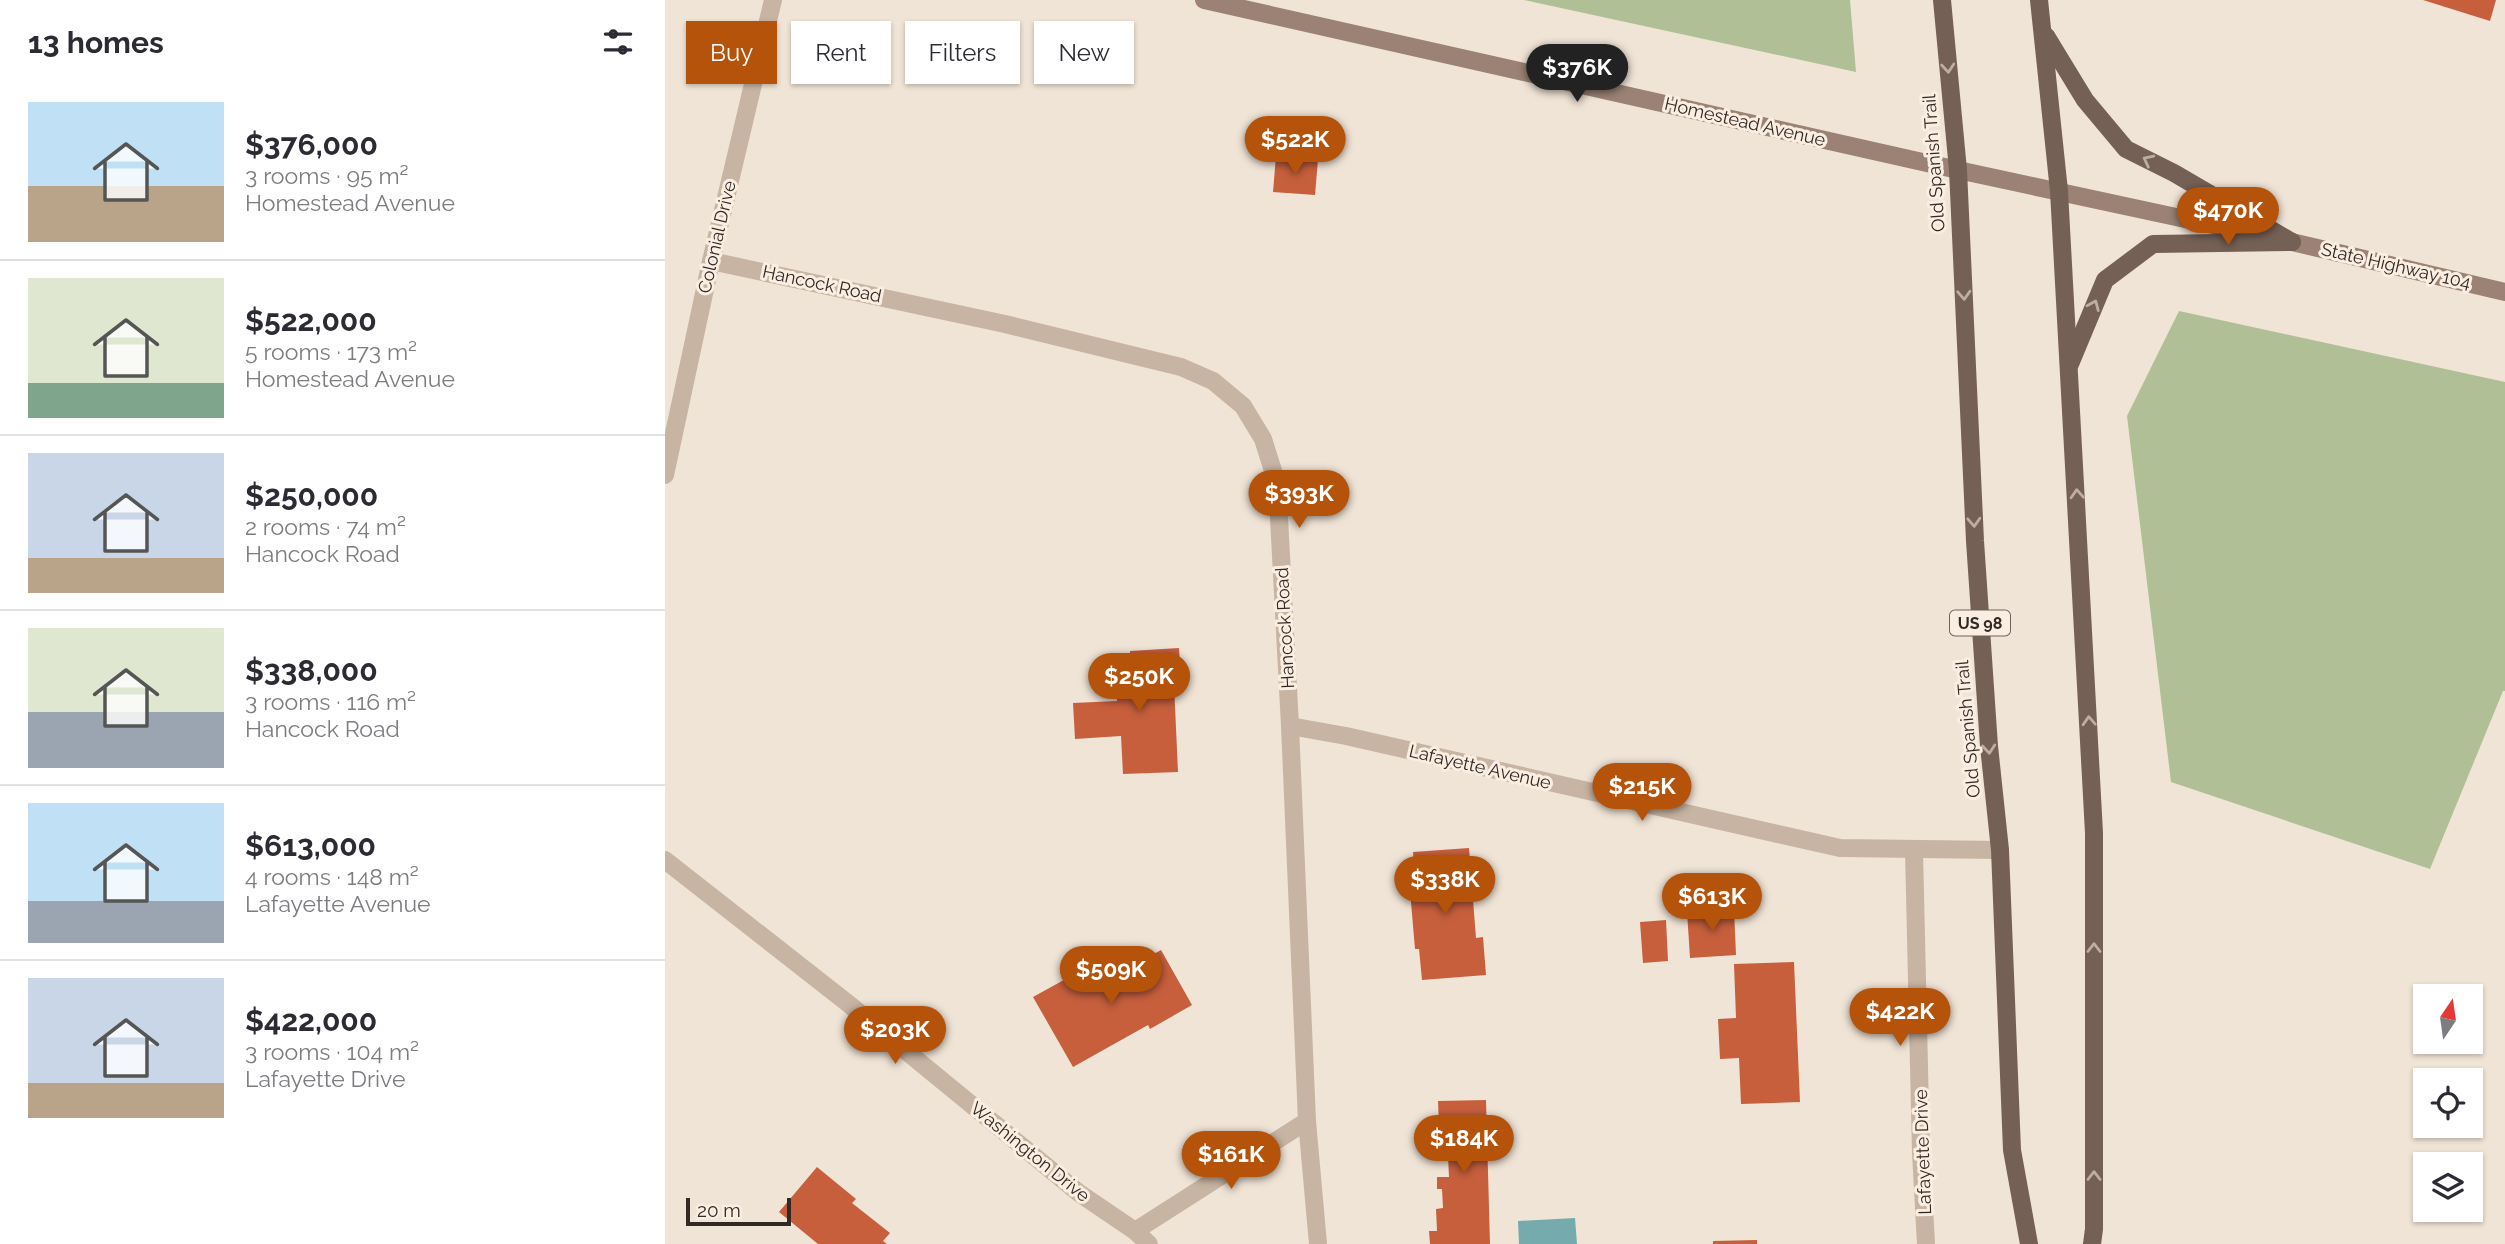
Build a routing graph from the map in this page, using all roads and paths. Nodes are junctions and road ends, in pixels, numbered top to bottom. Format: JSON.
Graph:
{"nodes":[{"id":1,"x":773,"y":0,"type":"edge"},
{"id":2,"x":1204,"y":0,"type":"edge"},
{"id":3,"x":1942,"y":0,"type":"edge"},
{"id":4,"x":2039,"y":0,"type":"edge"},
{"id":5,"x":2043,"y":31,"type":"junction"},
{"id":6,"x":1958,"y":170,"type":"junction"},
{"id":7,"x":2059,"y":191,"type":"junction"},
{"id":8,"x":2292,"y":242,"type":"junction"},
{"id":9,"x":711,"y":261,"type":"junction"},
{"id":10,"x":2505,"y":292,"type":"edge"},
{"id":11,"x":2068,"y":368,"type":"junction"},
{"id":12,"x":665,"y":475,"type":"edge"},
{"id":13,"x":1290,"y":726,"type":"junction"},
{"id":14,"x":1915,"y":850,"type":"junction"},
{"id":15,"x":2000,"y":850,"type":"junction"},
{"id":16,"x":665,"y":860,"type":"edge"},
{"id":17,"x":1307,"y":1121,"type":"junction"},
{"id":18,"x":1135,"y":1231,"type":"junction"},
{"id":19,"x":1149,"y":1244,"type":"edge"},
{"id":20,"x":1318,"y":1244,"type":"edge"},
{"id":21,"x":1926,"y":1244,"type":"edge"},
{"id":22,"x":2029,"y":1244,"type":"edge"},
{"id":23,"x":2092,"y":1244,"type":"edge"}],
"edges":[{"from":1,"to":9,"type":"street","name":"Colonial Drive"},
{"from":2,"to":6,"type":"street","name":"Homestead Avenue"},
{"from":3,"to":6,"type":"main road","name":"Old Spanish Trail","number":"US 98","one_way":true},
{"from":4,"to":5,"type":"main road"},
{"from":5,"to":7,"type":"main road"},
{"from":8,"to":5,"type":"main road","one_way":true},
{"from":6,"to":7,"type":"street","name":"State Highway 104"},
{"from":6,"to":15,"type":"main road","name":"Old Spanish Trail","number":"US 98","one_way":true},
{"from":7,"to":8,"type":"street","name":"State Highway 104"},
{"from":7,"to":11,"type":"main road"},
{"from":8,"to":10,"type":"street","name":"State Highway 104"},
{"from":11,"to":8,"type":"main road","one_way":true},
{"from":9,"to":12,"type":"street","name":"Colonial Drive"},
{"from":9,"to":13,"type":"street","name":"Hancock Road"},
{"from":23,"to":11,"type":"main road","one_way":true},
{"from":13,"to":14,"type":"street","name":"Lafayette Avenue"},
{"from":13,"to":17,"type":"street","name":"Hancock Road"},
{"from":14,"to":15,"type":"street","name":"Lafayette Avenue"},
{"from":14,"to":21,"type":"street","name":"Lafayette Drive"},
{"from":15,"to":22,"type":"main road","name":"Old Spanish Trail","number":"US 98"},
{"from":16,"to":18,"type":"street","name":"Washington Drive"},
{"from":17,"to":18,"type":"street"},
{"from":17,"to":20,"type":"street","name":"Hancock Road"},
{"from":18,"to":19,"type":"street","name":"Washington Drive"}]}
